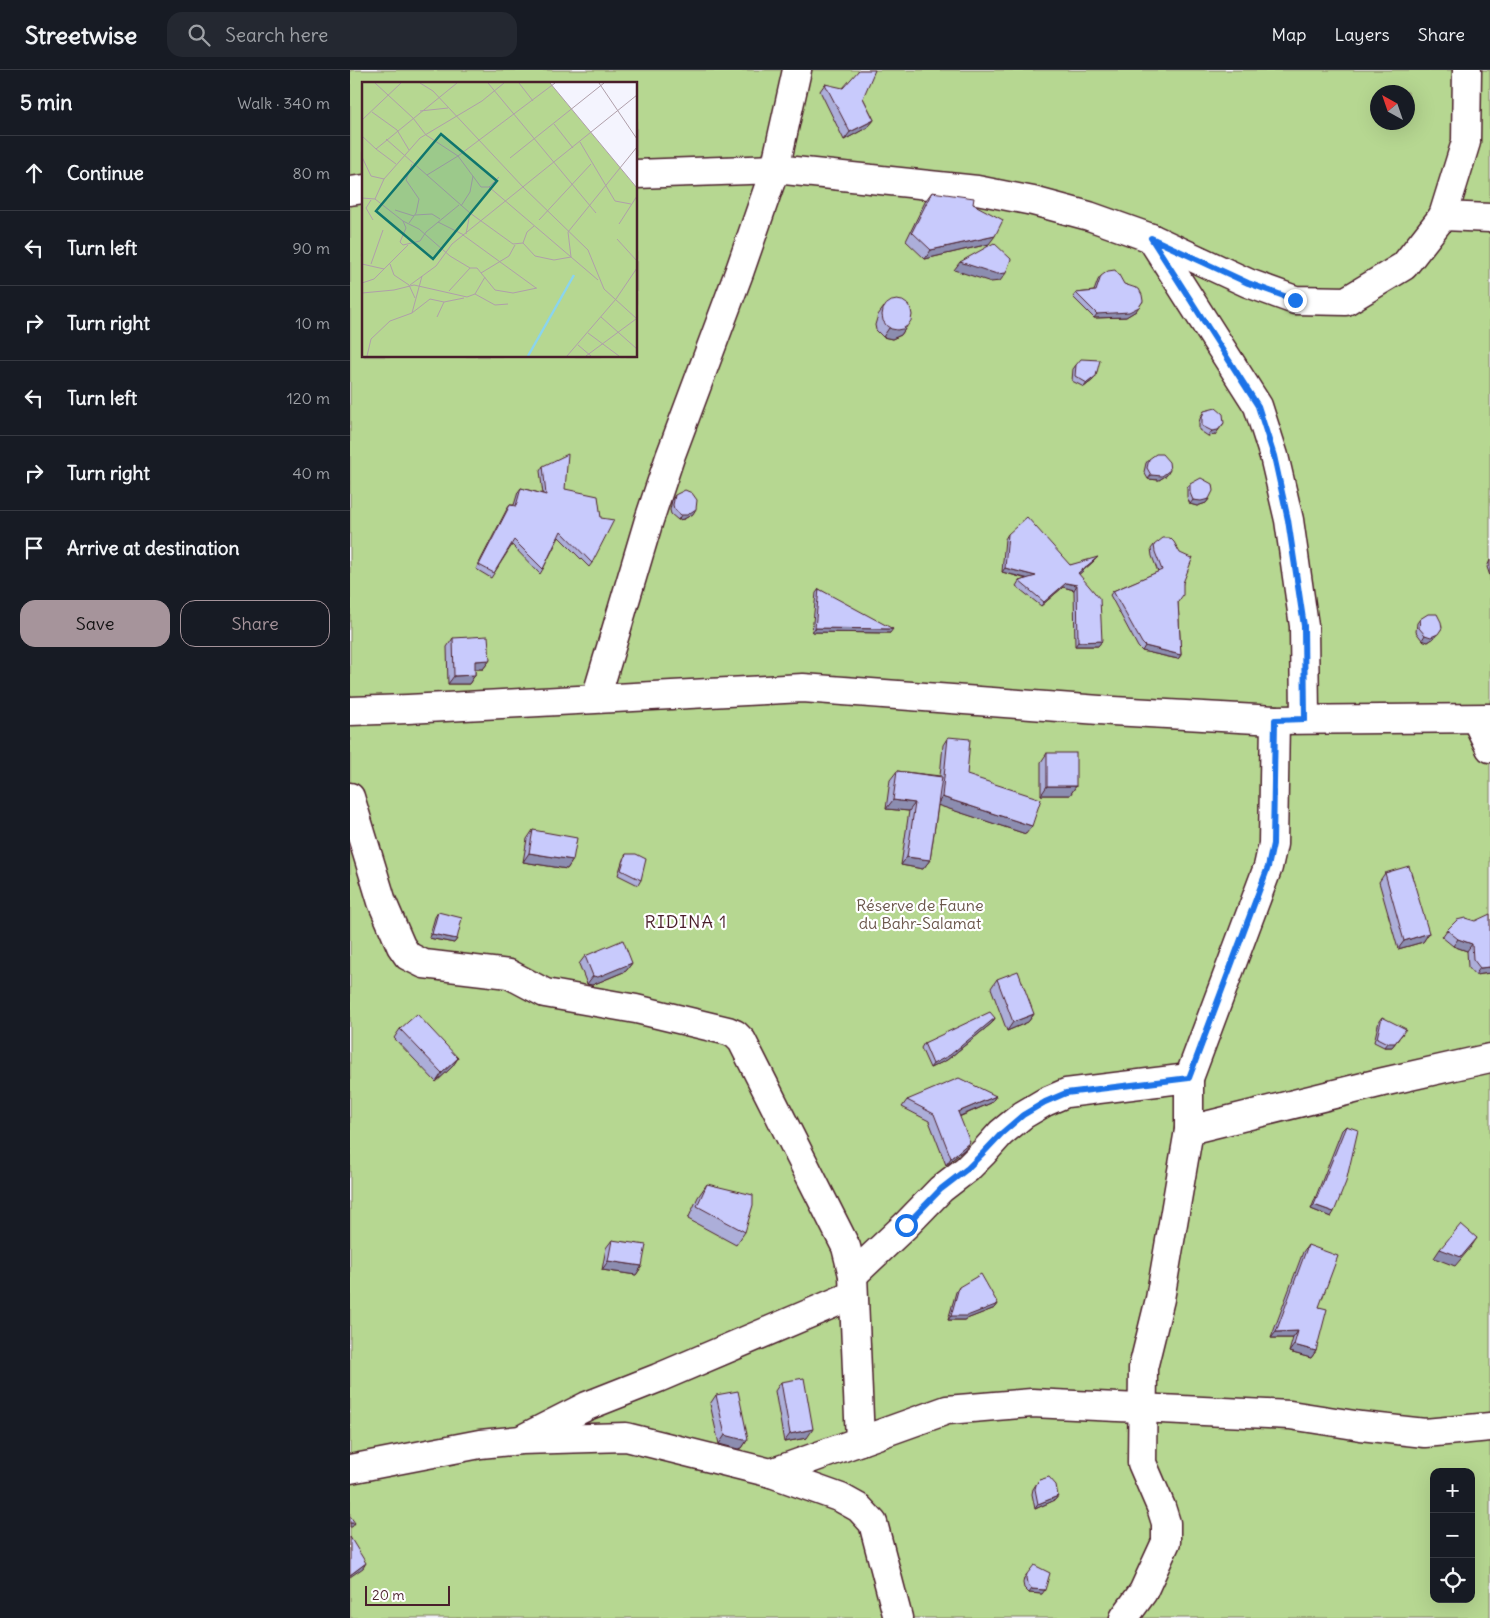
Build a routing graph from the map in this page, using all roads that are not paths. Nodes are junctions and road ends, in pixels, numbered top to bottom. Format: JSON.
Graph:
{"nodes":[{"id":1,"x":796,"y":70,"type":"edge"},
{"id":2,"x":1468,"y":70,"type":"edge"},
{"id":3,"x":775,"y":169,"type":"junction"},
{"id":4,"x":638,"y":174,"type":"edge"},
{"id":5,"x":1443,"y":216,"type":"junction"},
{"id":6,"x":1490,"y":218,"type":"edge"},
{"id":7,"x":1151,"y":238,"type":"junction"},
{"id":8,"x":596,"y":698,"type":"junction"},
{"id":9,"x":350,"y":711,"type":"edge"},
{"id":10,"x":1305,"y":719,"type":"junction"},
{"id":11,"x":1483,"y":719,"type":"edge"},
{"id":12,"x":1275,"y":720,"type":"junction"},
{"id":13,"x":1490,"y":748,"type":"edge"},
{"id":14,"x":350,"y":796,"type":"edge"},
{"id":15,"x":1490,"y":1058,"type":"edge"},
{"id":16,"x":1189,"y":1078,"type":"junction"},
{"id":17,"x":1189,"y":1130,"type":"junction"},
{"id":18,"x":853,"y":1285,"type":"junction"},
{"id":19,"x":1142,"y":1408,"type":"junction"},
{"id":20,"x":1490,"y":1427,"type":"edge"},
{"id":21,"x":520,"y":1440,"type":"junction"},
{"id":22,"x":860,"y":1441,"type":"junction"},
{"id":23,"x":350,"y":1468,"type":"edge"},
{"id":24,"x":771,"y":1472,"type":"junction"},
{"id":25,"x":898,"y":1618,"type":"edge"},
{"id":26,"x":1124,"y":1618,"type":"edge"}],
"edges":[{"from":1,"to":3,"type":"street"},
{"from":2,"to":5,"type":"street"},
{"from":3,"to":4,"type":"street"},
{"from":3,"to":7,"type":"street"},
{"from":3,"to":8,"type":"street"},
{"from":5,"to":6,"type":"street"},
{"from":5,"to":7,"type":"street"},
{"from":7,"to":10,"type":"street"},
{"from":8,"to":9,"type":"street"},
{"from":8,"to":12,"type":"street"},
{"from":10,"to":11,"type":"street"},
{"from":10,"to":12,"type":"street"},
{"from":11,"to":13,"type":"street"},
{"from":12,"to":16,"type":"street"},
{"from":14,"to":18,"type":"street"},
{"from":15,"to":17,"type":"street"},
{"from":16,"to":17,"type":"street"},
{"from":16,"to":18,"type":"street"},
{"from":17,"to":19,"type":"street"},
{"from":18,"to":21,"type":"street"},
{"from":18,"to":22,"type":"street"},
{"from":19,"to":20,"type":"street"},
{"from":19,"to":22,"type":"street"},
{"from":19,"to":26,"type":"street"},
{"from":21,"to":23,"type":"street"},
{"from":21,"to":24,"type":"street"},
{"from":22,"to":24,"type":"street"},
{"from":24,"to":25,"type":"street"}]}
